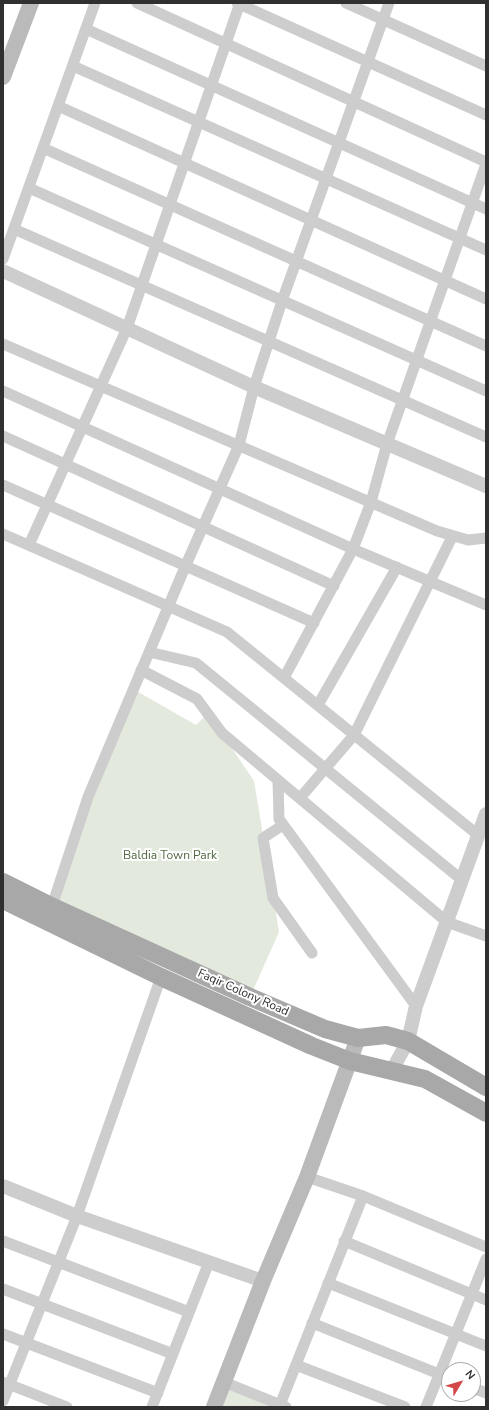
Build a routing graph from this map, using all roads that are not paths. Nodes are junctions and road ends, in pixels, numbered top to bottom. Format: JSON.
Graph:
{"nodes":[{"id":1,"x":31,"y":3,"type":"edge"},
{"id":2,"x":95,"y":3,"type":"edge"},
{"id":3,"x":137,"y":3,"type":"edge"},
{"id":4,"x":238,"y":3,"type":"edge"},
{"id":5,"x":346,"y":3,"type":"edge"},
{"id":6,"x":388,"y":3,"type":"edge"},
{"id":7,"x":383,"y":20,"type":"junction"},
{"id":8,"x":86,"y":29,"type":"junction"},
{"id":9,"x":226,"y":44,"type":"junction"},
{"id":10,"x":368,"y":62,"type":"junction"},
{"id":11,"x":72,"y":66,"type":"junction"},
{"id":12,"x":486,"y":66,"type":"edge"},
{"id":13,"x":3,"y":77,"type":"edge"},
{"id":14,"x":211,"y":86,"type":"junction"},
{"id":15,"x":353,"y":102,"type":"junction"},
{"id":16,"x":58,"y":106,"type":"junction"},
{"id":17,"x":486,"y":115,"type":"edge"},
{"id":18,"x":198,"y":122,"type":"junction"},
{"id":19,"x":339,"y":143,"type":"junction"},
{"id":20,"x":43,"y":148,"type":"junction"},
{"id":21,"x":184,"y":163,"type":"junction"},
{"id":22,"x":486,"y":163,"type":"edge"},
{"id":23,"x":326,"y":178,"type":"junction"},
{"id":24,"x":29,"y":188,"type":"junction"},
{"id":25,"x":473,"y":203,"type":"junction"},
{"id":26,"x":169,"y":204,"type":"junction"},
{"id":27,"x":486,"y":209,"type":"edge"},
{"id":28,"x":311,"y":220,"type":"junction"},
{"id":29,"x":14,"y":229,"type":"junction"},
{"id":30,"x":460,"y":238,"type":"junction"},
{"id":31,"x":156,"y":244,"type":"junction"},
{"id":32,"x":486,"y":250,"type":"edge"},
{"id":33,"x":3,"y":259,"type":"edge"},
{"id":34,"x":296,"y":261,"type":"junction"},
{"id":35,"x":3,"y":271,"type":"edge"},
{"id":36,"x":445,"y":280,"type":"junction"},
{"id":37,"x":141,"y":285,"type":"junction"},
{"id":38,"x":486,"y":299,"type":"edge"},
{"id":39,"x":282,"y":301,"type":"junction"},
{"id":40,"x":431,"y":322,"type":"junction"},
{"id":41,"x":127,"y":328,"type":"junction"},
{"id":42,"x":269,"y":342,"type":"junction"},
{"id":43,"x":3,"y":344,"type":"edge"},
{"id":44,"x":486,"y":346,"type":"edge"},
{"id":45,"x":417,"y":361,"type":"junction"},
{"id":46,"x":100,"y":386,"type":"junction"},
{"id":47,"x":254,"y":387,"type":"junction"},
{"id":48,"x":3,"y":391,"type":"edge"},
{"id":49,"x":486,"y":391,"type":"edge"},
{"id":50,"x":403,"y":400,"type":"junction"},
{"id":51,"x":82,"y":427,"type":"junction"},
{"id":52,"x":3,"y":436,"type":"edge"},
{"id":53,"x":486,"y":437,"type":"edge"},
{"id":54,"x":387,"y":444,"type":"junction"},
{"id":55,"x":239,"y":445,"type":"junction"},
{"id":56,"x":65,"y":464,"type":"junction"},
{"id":57,"x":3,"y":484,"type":"edge"},
{"id":58,"x":486,"y":486,"type":"edge"},
{"id":59,"x":219,"y":489,"type":"junction"},
{"id":60,"x":371,"y":502,"type":"junction"},
{"id":61,"x":47,"y":504,"type":"junction"},
{"id":62,"x":203,"y":526,"type":"junction"},
{"id":63,"x":3,"y":534,"type":"edge"},
{"id":64,"x":452,"y":537,"type":"junction"},
{"id":65,"x":486,"y":538,"type":"edge"},
{"id":66,"x":29,"y":545,"type":"junction"},
{"id":67,"x":353,"y":548,"type":"junction"},
{"id":68,"x":185,"y":566,"type":"junction"},
{"id":69,"x":397,"y":567,"type":"junction"},
{"id":70,"x":432,"y":581,"type":"junction"},
{"id":71,"x":334,"y":586,"type":"junction"},
{"id":72,"x":486,"y":605,"type":"edge"},
{"id":73,"x":168,"y":607,"type":"junction"},
{"id":74,"x":314,"y":623,"type":"junction"},
{"id":75,"x":149,"y":652,"type":"junction"},
{"id":76,"x":141,"y":670,"type":"junction"},
{"id":77,"x":284,"y":678,"type":"junction"},
{"id":78,"x":318,"y":705,"type":"junction"},
{"id":79,"x":354,"y":735,"type":"junction"},
{"id":80,"x":325,"y":769,"type":"junction"},
{"id":81,"x":278,"y":780,"type":"junction"},
{"id":82,"x":300,"y":798,"type":"junction"},
{"id":83,"x":486,"y":814,"type":"edge"},
{"id":84,"x":283,"y":825,"type":"junction"},
{"id":85,"x":478,"y":835,"type":"junction"},
{"id":86,"x":462,"y":880,"type":"junction"},
{"id":87,"x":3,"y":882,"type":"edge"},
{"id":88,"x":3,"y":900,"type":"edge"},
{"id":89,"x":49,"y":914,"type":"junction"},
{"id":90,"x":447,"y":922,"type":"junction"},
{"id":91,"x":486,"y":936,"type":"edge"},
{"id":92,"x":312,"y":953,"type":"dead end"},
{"id":93,"x":161,"y":977,"type":"junction"},
{"id":94,"x":416,"y":1006,"type":"junction"},
{"id":95,"x":358,"y":1038,"type":"junction"},
{"id":96,"x":408,"y":1041,"type":"junction"},
{"id":97,"x":350,"y":1062,"type":"junction"},
{"id":98,"x":391,"y":1072,"type":"junction"},
{"id":99,"x":486,"y":1087,"type":"edge"},
{"id":100,"x":486,"y":1113,"type":"edge"},
{"id":101,"x":307,"y":1177,"type":"junction"},
{"id":102,"x":3,"y":1186,"type":"edge"},
{"id":103,"x":363,"y":1196,"type":"junction"},
{"id":104,"x":77,"y":1216,"type":"junction"},
{"id":105,"x":3,"y":1241,"type":"edge"},
{"id":106,"x":344,"y":1241,"type":"junction"},
{"id":107,"x":486,"y":1247,"type":"edge"},
{"id":108,"x":486,"y":1259,"type":"edge"},
{"id":109,"x":59,"y":1262,"type":"junction"},
{"id":110,"x":209,"y":1262,"type":"junction"},
{"id":111,"x":263,"y":1282,"type":"junction"},
{"id":112,"x":328,"y":1283,"type":"junction"},
{"id":113,"x":3,"y":1289,"type":"edge"},
{"id":114,"x":471,"y":1294,"type":"junction"},
{"id":115,"x":486,"y":1300,"type":"edge"},
{"id":116,"x":42,"y":1304,"type":"junction"},
{"id":117,"x":189,"y":1312,"type":"junction"},
{"id":118,"x":312,"y":1323,"type":"junction"},
{"id":119,"x":3,"y":1334,"type":"edge"},
{"id":120,"x":455,"y":1334,"type":"junction"},
{"id":121,"x":26,"y":1343,"type":"junction"},
{"id":122,"x":486,"y":1346,"type":"edge"},
{"id":123,"x":173,"y":1354,"type":"junction"},
{"id":124,"x":448,"y":1362,"type":"edge"},
{"id":125,"x":296,"y":1365,"type":"junction"},
{"id":126,"x":441,"y":1375,"type":"edge"},
{"id":127,"x":441,"y":1381,"type":"edge"},
{"id":128,"x":224,"y":1382,"type":"junction"},
{"id":129,"x":6,"y":1383,"type":"edge"},
{"id":130,"x":158,"y":1393,"type":"junction"},
{"id":131,"x":3,"y":1400,"type":"edge"},
{"id":132,"x":283,"y":1406,"type":"edge"},
{"id":133,"x":67,"y":1407,"type":"edge"},
{"id":134,"x":152,"y":1407,"type":"edge"},
{"id":135,"x":214,"y":1407,"type":"edge"},
{"id":136,"x":405,"y":1407,"type":"edge"},
{"id":137,"x":426,"y":1407,"type":"edge"}],
"edges":[{"from":1,"to":13,"type":"main road"},
{"from":2,"to":8,"type":"street"},
{"from":3,"to":9,"type":"street"},
{"from":4,"to":9,"type":"street"},
{"from":4,"to":10,"type":"street"},
{"from":5,"to":7,"type":"street"},
{"from":6,"to":7,"type":"street"},
{"from":7,"to":10,"type":"street"},
{"from":7,"to":12,"type":"street"},
{"from":8,"to":11,"type":"street"},
{"from":8,"to":14,"type":"street"},
{"from":9,"to":14,"type":"street"},
{"from":9,"to":15,"type":"street"},
{"from":10,"to":15,"type":"street"},
{"from":10,"to":17,"type":"street"},
{"from":11,"to":16,"type":"street"},
{"from":11,"to":18,"type":"street"},
{"from":14,"to":18,"type":"street"},
{"from":14,"to":19,"type":"street"},
{"from":15,"to":19,"type":"street"},
{"from":15,"to":22,"type":"street"},
{"from":16,"to":20,"type":"street"},
{"from":16,"to":21,"type":"street"},
{"from":18,"to":21,"type":"street"},
{"from":18,"to":23,"type":"street"},
{"from":19,"to":23,"type":"street"},
{"from":19,"to":25,"type":"street"},
{"from":20,"to":24,"type":"street"},
{"from":20,"to":26,"type":"street"},
{"from":21,"to":26,"type":"street"},
{"from":21,"to":28,"type":"street"},
{"from":22,"to":25,"type":"street"},
{"from":23,"to":28,"type":"street"},
{"from":23,"to":30,"type":"street"},
{"from":24,"to":29,"type":"street"},
{"from":24,"to":31,"type":"street"},
{"from":25,"to":27,"type":"street"},
{"from":25,"to":30,"type":"street"},
{"from":26,"to":31,"type":"street"},
{"from":26,"to":34,"type":"street"},
{"from":28,"to":34,"type":"street"},
{"from":28,"to":36,"type":"street"},
{"from":29,"to":33,"type":"street"},
{"from":29,"to":37,"type":"street"},
{"from":30,"to":32,"type":"street"},
{"from":30,"to":36,"type":"street"},
{"from":31,"to":37,"type":"street"},
{"from":31,"to":39,"type":"street"},
{"from":34,"to":39,"type":"street"},
{"from":34,"to":40,"type":"street"},
{"from":35,"to":41,"type":"street"},
{"from":36,"to":38,"type":"street"},
{"from":36,"to":40,"type":"street"},
{"from":37,"to":41,"type":"street"},
{"from":37,"to":42,"type":"street"},
{"from":39,"to":42,"type":"street"},
{"from":39,"to":45,"type":"street"},
{"from":40,"to":44,"type":"street"},
{"from":40,"to":45,"type":"street"},
{"from":41,"to":46,"type":"street"},
{"from":41,"to":47,"type":"street"},
{"from":42,"to":47,"type":"street"},
{"from":42,"to":50,"type":"street"},
{"from":43,"to":46,"type":"street"},
{"from":45,"to":49,"type":"street"},
{"from":45,"to":50,"type":"street"},
{"from":46,"to":51,"type":"street"},
{"from":46,"to":55,"type":"street"},
{"from":47,"to":54,"type":"street"},
{"from":47,"to":55,"type":"street"},
{"from":48,"to":51,"type":"street"},
{"from":50,"to":53,"type":"street"},
{"from":50,"to":54,"type":"street"},
{"from":51,"to":56,"type":"street"},
{"from":51,"to":59,"type":"street"},
{"from":52,"to":56,"type":"street"},
{"from":54,"to":58,"type":"street"},
{"from":54,"to":60,"type":"street"},
{"from":55,"to":59,"type":"street"},
{"from":55,"to":60,"type":"street"},
{"from":56,"to":61,"type":"street"},
{"from":56,"to":62,"type":"street"},
{"from":57,"to":61,"type":"street"},
{"from":59,"to":62,"type":"street"},
{"from":59,"to":67,"type":"street"},
{"from":60,"to":64,"type":"street"},
{"from":60,"to":67,"type":"street"},
{"from":61,"to":66,"type":"street"},
{"from":61,"to":68,"type":"street"},
{"from":62,"to":68,"type":"street"},
{"from":62,"to":71,"type":"street"},
{"from":63,"to":66,"type":"street"},
{"from":64,"to":65,"type":"street"},
{"from":64,"to":70,"type":"street"},
{"from":66,"to":73,"type":"street"},
{"from":67,"to":69,"type":"street"},
{"from":67,"to":71,"type":"street"},
{"from":68,"to":73,"type":"street"},
{"from":68,"to":74,"type":"street"},
{"from":69,"to":70,"type":"street"},
{"from":69,"to":78,"type":"street"},
{"from":70,"to":72,"type":"street"},
{"from":70,"to":79,"type":"street"},
{"from":71,"to":74,"type":"street"},
{"from":73,"to":75,"type":"street"},
{"from":73,"to":77,"type":"street"},
{"from":74,"to":77,"type":"street"},
{"from":75,"to":76,"type":"street"},
{"from":75,"to":80,"type":"street"},
{"from":76,"to":81,"type":"street"},
{"from":76,"to":89,"type":"street"},
{"from":77,"to":78,"type":"street"},
{"from":78,"to":79,"type":"street"},
{"from":79,"to":80,"type":"street"},
{"from":79,"to":85,"type":"street"},
{"from":80,"to":82,"type":"street"},
{"from":80,"to":86,"type":"street"},
{"from":81,"to":82,"type":"street"},
{"from":81,"to":84,"type":"street"},
{"from":82,"to":90,"type":"street"},
{"from":83,"to":85,"type":"street"},
{"from":84,"to":92,"type":"street"},
{"from":84,"to":94,"type":"street"},
{"from":85,"to":86,"type":"street"},
{"from":86,"to":90,"type":"street"},
{"from":87,"to":89,"type":"main road","name":"Faqir Colony Road"},
{"from":88,"to":89,"type":"main road","name":"Faqir Colony Road"},
{"from":89,"to":93,"type":"main road","name":"Faqir Colony Road"},
{"from":89,"to":95,"type":"main road","name":"Faqir Colony Road"},
{"from":90,"to":91,"type":"street"},
{"from":90,"to":94,"type":"street"},
{"from":93,"to":97,"type":"main road","name":"Faqir Colony Road"},
{"from":93,"to":104,"type":"street"},
{"from":94,"to":96,"type":"street"},
{"from":95,"to":96,"type":"main road","name":"Faqir Colony Road"},
{"from":95,"to":97,"type":"main road"},
{"from":96,"to":98,"type":"street"},
{"from":96,"to":99,"type":"main road","name":"Faqir Colony Road"},
{"from":97,"to":98,"type":"main road","name":"Faqir Colony Road"},
{"from":97,"to":101,"type":"main road"},
{"from":98,"to":100,"type":"main road","name":"Faqir Colony Road"},
{"from":101,"to":103,"type":"street"},
{"from":101,"to":111,"type":"main road"},
{"from":102,"to":104,"type":"street"},
{"from":103,"to":106,"type":"street"},
{"from":103,"to":107,"type":"street"},
{"from":104,"to":109,"type":"street"},
{"from":104,"to":110,"type":"street"},
{"from":105,"to":109,"type":"street"},
{"from":106,"to":112,"type":"street"},
{"from":106,"to":114,"type":"street"},
{"from":108,"to":114,"type":"street"},
{"from":109,"to":116,"type":"street"},
{"from":109,"to":117,"type":"street"},
{"from":110,"to":111,"type":"street"},
{"from":110,"to":117,"type":"street"},
{"from":111,"to":128,"type":"main road"},
{"from":112,"to":118,"type":"street"},
{"from":112,"to":120,"type":"street"},
{"from":113,"to":116,"type":"street"},
{"from":114,"to":115,"type":"street"},
{"from":114,"to":120,"type":"street"},
{"from":116,"to":121,"type":"street"},
{"from":116,"to":123,"type":"street"},
{"from":117,"to":123,"type":"street"},
{"from":118,"to":125,"type":"street"},
{"from":118,"to":126,"type":"street"},
{"from":119,"to":121,"type":"street"},
{"from":120,"to":122,"type":"street"},
{"from":120,"to":124,"type":"street"},
{"from":121,"to":129,"type":"street"},
{"from":121,"to":130,"type":"street"},
{"from":123,"to":130,"type":"street"},
{"from":125,"to":132,"type":"street"},
{"from":125,"to":136,"type":"street"},
{"from":127,"to":137,"type":"street"},
{"from":128,"to":132,"type":"street"},
{"from":128,"to":135,"type":"main road"},
{"from":129,"to":131,"type":"street"},
{"from":129,"to":133,"type":"street"},
{"from":130,"to":134,"type":"street"}]}
